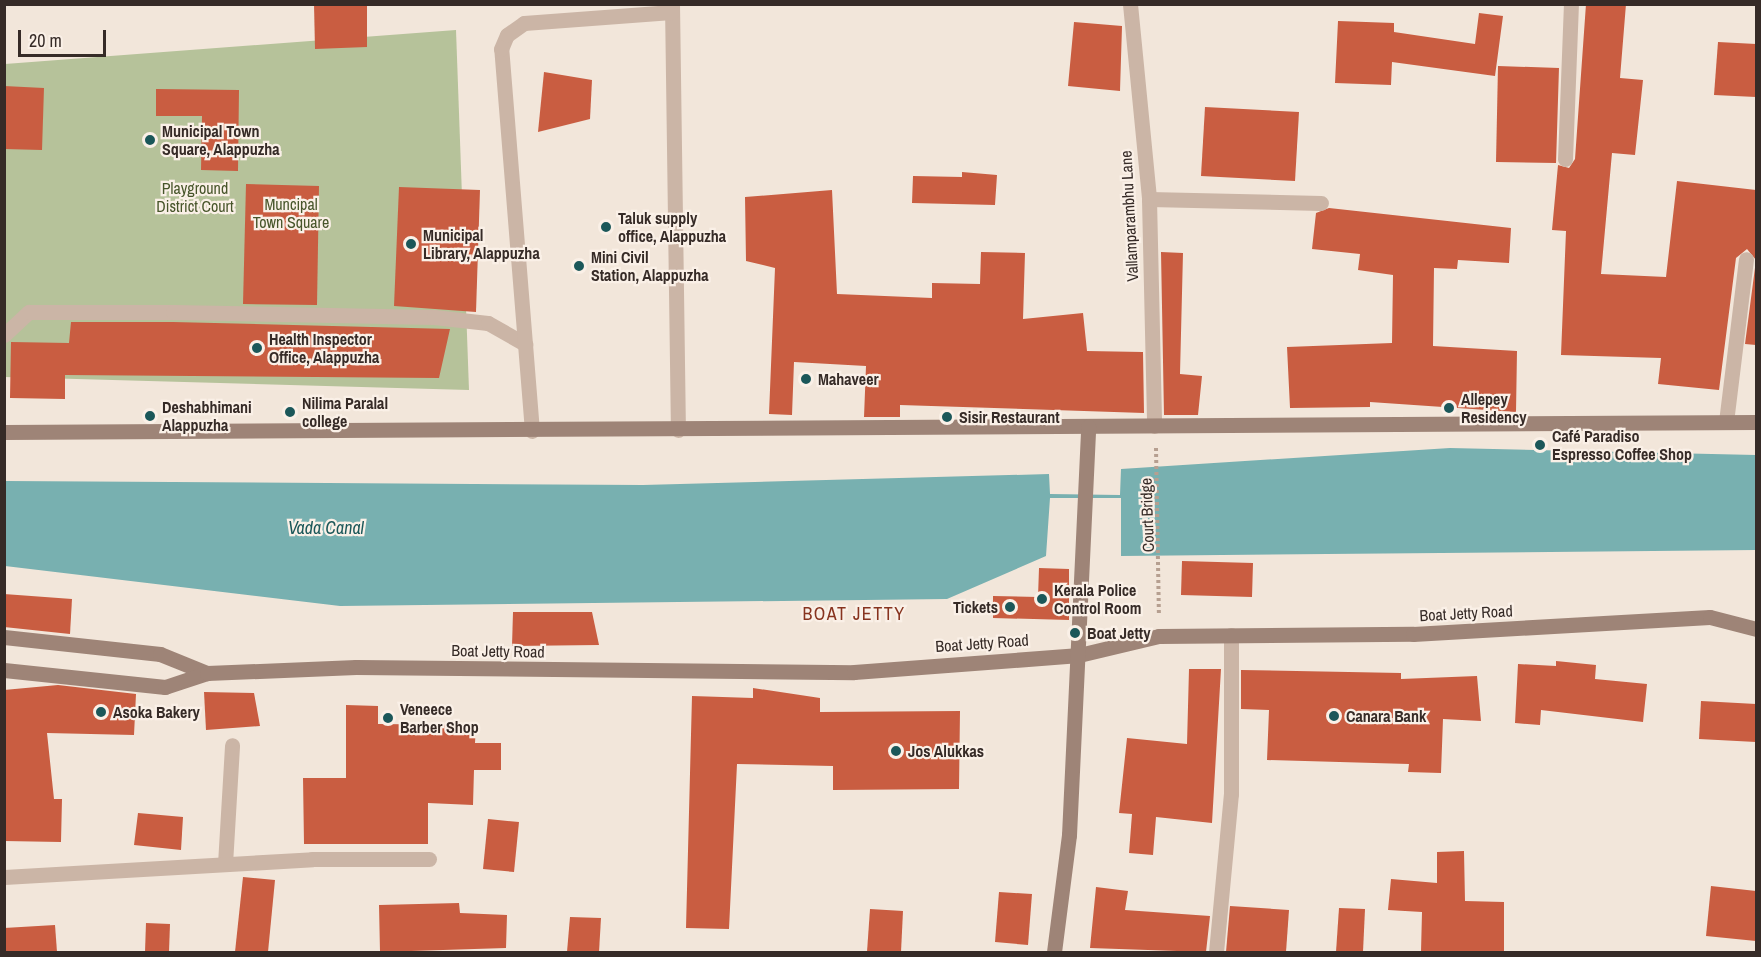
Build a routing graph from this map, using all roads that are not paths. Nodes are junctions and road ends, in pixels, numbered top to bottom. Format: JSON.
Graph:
{"nodes":[{"id":1,"x":1131,"y":4,"type":"edge"},
{"id":2,"x":1571,"y":4,"type":"edge"},
{"id":3,"x":672,"y":8,"type":"edge"},
{"id":4,"x":1565,"y":159,"type":"dead end"},
{"id":5,"x":1149,"y":199,"type":"junction"},
{"id":6,"x":1322,"y":204,"type":"dead end"},
{"id":7,"x":1746,"y":259,"type":"dead end"},
{"id":8,"x":4,"y":335,"type":"edge"},
{"id":9,"x":525,"y":344,"type":"junction"},
{"id":10,"x":1726,"y":422,"type":"junction"},
{"id":11,"x":1756,"y":422,"type":"edge"},
{"id":12,"x":1088,"y":426,"type":"junction"},
{"id":13,"x":1154,"y":426,"type":"junction"},
{"id":14,"x":678,"y":429,"type":"junction"},
{"id":15,"x":532,"y":431,"type":"junction"},
{"id":16,"x":4,"y":432,"type":"edge"},
{"id":17,"x":1756,"y":629,"type":"edge"},
{"id":18,"x":1231,"y":635,"type":"junction"},
{"id":19,"x":4,"y":637,"type":"edge"},
{"id":20,"x":1079,"y":656,"type":"junction"},
{"id":21,"x":4,"y":670,"type":"edge"},
{"id":22,"x":207,"y":673,"type":"junction"},
{"id":23,"x":232,"y":745,"type":"dead end"},
{"id":24,"x":429,"y":859,"type":"dead end"},
{"id":25,"x":225,"y":864,"type":"junction"},
{"id":26,"x":4,"y":877,"type":"edge"},
{"id":27,"x":1054,"y":952,"type":"edge"},
{"id":28,"x":1216,"y":952,"type":"edge"}],
"edges":[{"from":1,"to":5,"type":"street","name":"Vallamparambhu Lane"},
{"from":2,"to":4,"type":"street"},
{"from":3,"to":9,"type":"street"},
{"from":3,"to":14,"type":"street"},
{"from":5,"to":6,"type":"street"},
{"from":5,"to":13,"type":"street","name":"Vallamparambhu Lane"},
{"from":7,"to":10,"type":"street"},
{"from":8,"to":9,"type":"street"},
{"from":9,"to":15,"type":"street"},
{"from":10,"to":11,"type":"main road"},
{"from":10,"to":13,"type":"main road"},
{"from":12,"to":13,"type":"main road"},
{"from":12,"to":14,"type":"main road"},
{"from":12,"to":20,"type":"main road"},
{"from":14,"to":15,"type":"main road"},
{"from":15,"to":16,"type":"main road"},
{"from":17,"to":18,"type":"main road","name":"Boat Jetty Road"},
{"from":18,"to":20,"type":"main road","name":"Boat Jetty Road"},
{"from":18,"to":28,"type":"street"},
{"from":19,"to":22,"type":"main road"},
{"from":20,"to":22,"type":"main road","name":"Boat Jetty Road"},
{"from":20,"to":27,"type":"main road"},
{"from":21,"to":22,"type":"main road"},
{"from":23,"to":25,"type":"street"},
{"from":24,"to":25,"type":"street"},
{"from":25,"to":26,"type":"street"}]}
